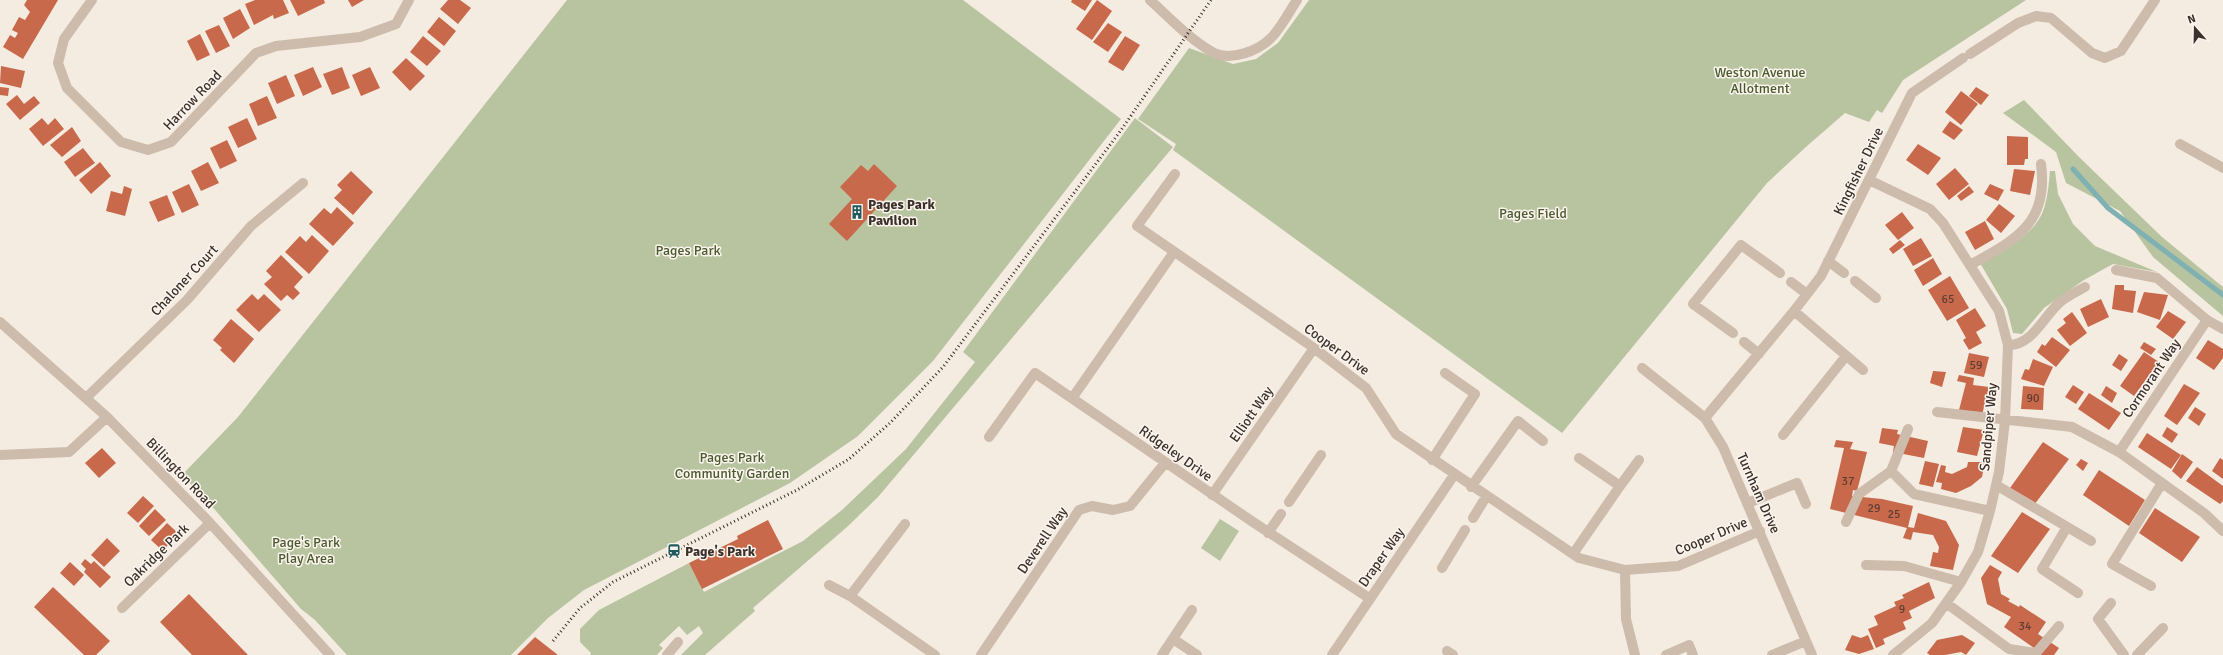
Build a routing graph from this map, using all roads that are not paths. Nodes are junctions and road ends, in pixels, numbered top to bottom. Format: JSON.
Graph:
{"nodes":[{"id":1,"x":92,"y":0,"type":"edge"},
{"id":2,"x":410,"y":0,"type":"edge"},
{"id":3,"x":1150,"y":0,"type":"edge"},
{"id":4,"x":1297,"y":0,"type":"edge"},
{"id":5,"x":2155,"y":0,"type":"edge"},
{"id":6,"x":2180,"y":144,"type":"dead end"},
{"id":7,"x":2041,"y":164,"type":"dead end"},
{"id":8,"x":2223,"y":168,"type":"edge"},
{"id":9,"x":1175,"y":174,"type":"dead end"},
{"id":10,"x":1869,"y":180,"type":"junction"},
{"id":11,"x":303,"y":183,"type":"dead end"},
{"id":12,"x":1174,"y":252,"type":"junction"},
{"id":13,"x":1828,"y":261,"type":"junction"},
{"id":14,"x":1970,"y":265,"type":"junction"},
{"id":15,"x":2116,"y":270,"type":"dead end"},
{"id":16,"x":1780,"y":273,"type":"dead end"},
{"id":17,"x":1844,"y":273,"type":"dead end"},
{"id":18,"x":1855,"y":281,"type":"dead end"},
{"id":19,"x":1791,"y":282,"type":"dead end"},
{"id":20,"x":2085,"y":287,"type":"dead end"},
{"id":21,"x":1807,"y":294,"type":"junction"},
{"id":22,"x":1876,"y":298,"type":"dead end"},
{"id":23,"x":1794,"y":312,"type":"junction"},
{"id":24,"x":2207,"y":320,"type":"junction"},
{"id":25,"x":0,"y":322,"type":"edge"},
{"id":26,"x":2223,"y":328,"type":"edge"},
{"id":27,"x":1733,"y":334,"type":"dead end"},
{"id":28,"x":1744,"y":342,"type":"dead end"},
{"id":29,"x":2008,"y":345,"type":"junction"},
{"id":30,"x":1314,"y":348,"type":"junction"},
{"id":31,"x":1759,"y":354,"type":"junction"},
{"id":32,"x":1846,"y":356,"type":"junction"},
{"id":33,"x":1642,"y":368,"type":"dead end"},
{"id":34,"x":1863,"y":370,"type":"dead end"},
{"id":35,"x":1445,"y":373,"type":"dead end"},
{"id":36,"x":87,"y":397,"type":"junction"},
{"id":37,"x":1073,"y":397,"type":"junction"},
{"id":38,"x":1937,"y":412,"type":"dead end"},
{"id":39,"x":107,"y":417,"type":"junction"},
{"id":40,"x":1705,"y":418,"type":"junction"},
{"id":41,"x":2005,"y":421,"type":"junction"},
{"id":42,"x":1908,"y":429,"type":"dead end"},
{"id":43,"x":1783,"y":435,"type":"dead end"},
{"id":44,"x":988,"y":437,"type":"dead end"},
{"id":45,"x":1543,"y":441,"type":"dead end"},
{"id":46,"x":2119,"y":452,"type":"junction"},
{"id":47,"x":0,"y":455,"type":"edge"},
{"id":48,"x":1321,"y":455,"type":"dead end"},
{"id":49,"x":1579,"y":458,"type":"dead end"},
{"id":50,"x":1432,"y":460,"type":"junction"},
{"id":51,"x":1639,"y":460,"type":"dead end"},
{"id":52,"x":1165,"y":463,"type":"junction"},
{"id":53,"x":1891,"y":471,"type":"junction"},
{"id":54,"x":1454,"y":475,"type":"junction"},
{"id":55,"x":2162,"y":484,"type":"junction"},
{"id":56,"x":1996,"y":485,"type":"junction"},
{"id":57,"x":1620,"y":486,"type":"junction"},
{"id":58,"x":1471,"y":487,"type":"junction"},
{"id":59,"x":1212,"y":495,"type":"junction"},
{"id":60,"x":1486,"y":497,"type":"junction"},
{"id":61,"x":1289,"y":502,"type":"dead end"},
{"id":62,"x":1748,"y":503,"type":"junction"},
{"id":63,"x":1806,"y":504,"type":"dead end"},
{"id":64,"x":1990,"y":512,"type":"junction"},
{"id":65,"x":1281,"y":514,"type":"dead end"},
{"id":66,"x":1472,"y":518,"type":"dead end"},
{"id":67,"x":1846,"y":522,"type":"dead end"},
{"id":68,"x":210,"y":523,"type":"junction"},
{"id":69,"x":905,"y":524,"type":"dead end"},
{"id":70,"x":2066,"y":527,"type":"junction"},
{"id":71,"x":1465,"y":530,"type":"dead end"},
{"id":72,"x":2223,"y":530,"type":"edge"},
{"id":73,"x":1760,"y":531,"type":"junction"},
{"id":74,"x":1268,"y":533,"type":"junction"},
{"id":75,"x":2091,"y":541,"type":"dead end"},
{"id":76,"x":1573,"y":554,"type":"junction"},
{"id":77,"x":1866,"y":565,"type":"dead end"},
{"id":78,"x":1442,"y":568,"type":"dead end"},
{"id":79,"x":1625,"y":570,"type":"junction"},
{"id":80,"x":1961,"y":582,"type":"junction"},
{"id":81,"x":829,"y":585,"type":"dead end"},
{"id":82,"x":2151,"y":586,"type":"dead end"},
{"id":83,"x":2078,"y":593,"type":"dead end"},
{"id":84,"x":850,"y":596,"type":"junction"},
{"id":85,"x":1370,"y":598,"type":"junction"},
{"id":86,"x":2111,"y":602,"type":"dead end"},
{"id":87,"x":1946,"y":604,"type":"junction"},
{"id":88,"x":122,"y":608,"type":"dead end"},
{"id":89,"x":1192,"y":610,"type":"dead end"},
{"id":90,"x":2059,"y":626,"type":"dead end"},
{"id":91,"x":2163,"y":628,"type":"dead end"},
{"id":92,"x":1173,"y":639,"type":"junction"},
{"id":93,"x":1806,"y":641,"type":"junction"},
{"id":94,"x":678,"y":642,"type":"dead end"},
{"id":95,"x":923,"y":652,"type":"edge"},
{"id":96,"x":2010,"y":652,"type":"edge"},
{"id":97,"x":330,"y":655,"type":"edge"},
{"id":98,"x":667,"y":655,"type":"edge"},
{"id":99,"x":935,"y":655,"type":"edge"},
{"id":100,"x":981,"y":655,"type":"edge"},
{"id":101,"x":1162,"y":655,"type":"edge"},
{"id":102,"x":1198,"y":655,"type":"edge"},
{"id":103,"x":1332,"y":655,"type":"edge"},
{"id":104,"x":1635,"y":655,"type":"edge"},
{"id":105,"x":1666,"y":655,"type":"edge"},
{"id":106,"x":1693,"y":655,"type":"edge"},
{"id":107,"x":1772,"y":655,"type":"edge"},
{"id":108,"x":1812,"y":655,"type":"edge"},
{"id":109,"x":1893,"y":655,"type":"edge"},
{"id":110,"x":2124,"y":655,"type":"edge"},
{"id":111,"x":2137,"y":655,"type":"edge"}],
"edges":[{"from":1,"to":2,"type":"street","name":"Harrow Road"},
{"from":3,"to":4,"type":"street"},
{"from":5,"to":10,"type":"street","name":"Kingfisher Drive"},
{"from":6,"to":8,"type":"street"},
{"from":7,"to":14,"type":"street"},
{"from":9,"to":12,"type":"street","name":"Cooper Drive"},
{"from":10,"to":13,"type":"street","name":"Kingfisher Drive"},
{"from":10,"to":14,"type":"street","name":"Sandpiper Way"},
{"from":11,"to":36,"type":"street","name":"Chaloner Court"},
{"from":12,"to":30,"type":"street","name":"Cooper Drive"},
{"from":12,"to":37,"type":"street"},
{"from":13,"to":17,"type":"street"},
{"from":13,"to":21,"type":"street","name":"Kingfisher Drive"},
{"from":14,"to":29,"type":"street","name":"Sandpiper Way"},
{"from":15,"to":24,"type":"street"},
{"from":16,"to":27,"type":"street"},
{"from":18,"to":22,"type":"street"},
{"from":19,"to":21,"type":"street"},
{"from":20,"to":29,"type":"street"},
{"from":21,"to":23,"type":"street","name":"Kingfisher Drive"},
{"from":23,"to":31,"type":"street","name":"Kingfisher Drive"},
{"from":23,"to":32,"type":"street"},
{"from":24,"to":26,"type":"street"},
{"from":24,"to":46,"type":"street","name":"Cormorant Way"},
{"from":25,"to":36,"type":"street","name":"Billington Road"},
{"from":28,"to":31,"type":"street"},
{"from":29,"to":41,"type":"street","name":"Sandpiper Way"},
{"from":30,"to":50,"type":"street","name":"Cooper Drive"},
{"from":30,"to":59,"type":"street","name":"Elliott Way"},
{"from":31,"to":40,"type":"street","name":"Kingfisher Drive"},
{"from":32,"to":34,"type":"street"},
{"from":32,"to":43,"type":"street"},
{"from":33,"to":40,"type":"street","name":"Turnham Drive"},
{"from":35,"to":50,"type":"street"},
{"from":36,"to":39,"type":"street","name":"Billington Road"},
{"from":37,"to":44,"type":"street","name":"Ridgeley Drive"},
{"from":37,"to":52,"type":"street","name":"Ridgeley Drive"},
{"from":38,"to":41,"type":"street"},
{"from":39,"to":47,"type":"street"},
{"from":39,"to":68,"type":"street","name":"Billington Road"},
{"from":40,"to":62,"type":"street","name":"Turnham Drive"},
{"from":41,"to":46,"type":"street"},
{"from":41,"to":56,"type":"street","name":"Sandpiper Way"},
{"from":42,"to":53,"type":"street"},
{"from":45,"to":58,"type":"street"},
{"from":46,"to":55,"type":"street"},
{"from":48,"to":61,"type":"street"},
{"from":49,"to":57,"type":"street"},
{"from":50,"to":54,"type":"street","name":"Cooper Drive"},
{"from":51,"to":57,"type":"street"},
{"from":52,"to":59,"type":"street","name":"Ridgeley Drive"},
{"from":52,"to":100,"type":"street","name":"Deverell Way"},
{"from":53,"to":64,"type":"street"},
{"from":53,"to":67,"type":"street"},
{"from":54,"to":58,"type":"street","name":"Cooper Drive"},
{"from":54,"to":85,"type":"street","name":"Draper Way"},
{"from":55,"to":72,"type":"street"},
{"from":55,"to":82,"type":"street"},
{"from":56,"to":64,"type":"street","name":"Sandpiper Way"},
{"from":56,"to":70,"type":"street"},
{"from":57,"to":76,"type":"street"},
{"from":58,"to":60,"type":"street","name":"Cooper Drive"},
{"from":59,"to":74,"type":"street","name":"Ridgeley Drive"},
{"from":60,"to":66,"type":"street"},
{"from":60,"to":76,"type":"street","name":"Cooper Drive"},
{"from":62,"to":63,"type":"street"},
{"from":62,"to":73,"type":"street","name":"Turnham Drive"},
{"from":64,"to":80,"type":"street","name":"Sandpiper Way"},
{"from":65,"to":74,"type":"street"},
{"from":68,"to":88,"type":"street","name":"Oakridge Park"},
{"from":68,"to":97,"type":"street","name":"Billington Road"},
{"from":69,"to":84,"type":"street"},
{"from":70,"to":75,"type":"street"},
{"from":70,"to":83,"type":"street"},
{"from":71,"to":78,"type":"street"},
{"from":73,"to":79,"type":"street","name":"Cooper Drive"},
{"from":73,"to":93,"type":"street","name":"Turnham Drive"},
{"from":74,"to":85,"type":"street","name":"Ridgeley Drive"},
{"from":76,"to":79,"type":"street","name":"Cooper Drive"},
{"from":77,"to":80,"type":"street"},
{"from":79,"to":104,"type":"street"},
{"from":80,"to":87,"type":"street","name":"Sandpiper Way"},
{"from":81,"to":84,"type":"street"},
{"from":84,"to":95,"type":"street"},
{"from":85,"to":103,"type":"street","name":"Draper Way"},
{"from":86,"to":110,"type":"street"},
{"from":87,"to":96,"type":"street"},
{"from":87,"to":109,"type":"street","name":"Sandpiper Way"},
{"from":89,"to":92,"type":"street"},
{"from":90,"to":96,"type":"street"},
{"from":91,"to":111,"type":"street"},
{"from":92,"to":101,"type":"street"},
{"from":92,"to":102,"type":"street"},
{"from":93,"to":107,"type":"street"},
{"from":93,"to":108,"type":"street","name":"Turnham Drive"},
{"from":94,"to":98,"type":"street"},
{"from":95,"to":99,"type":"street"},
{"from":105,"to":106,"type":"street"}]}
